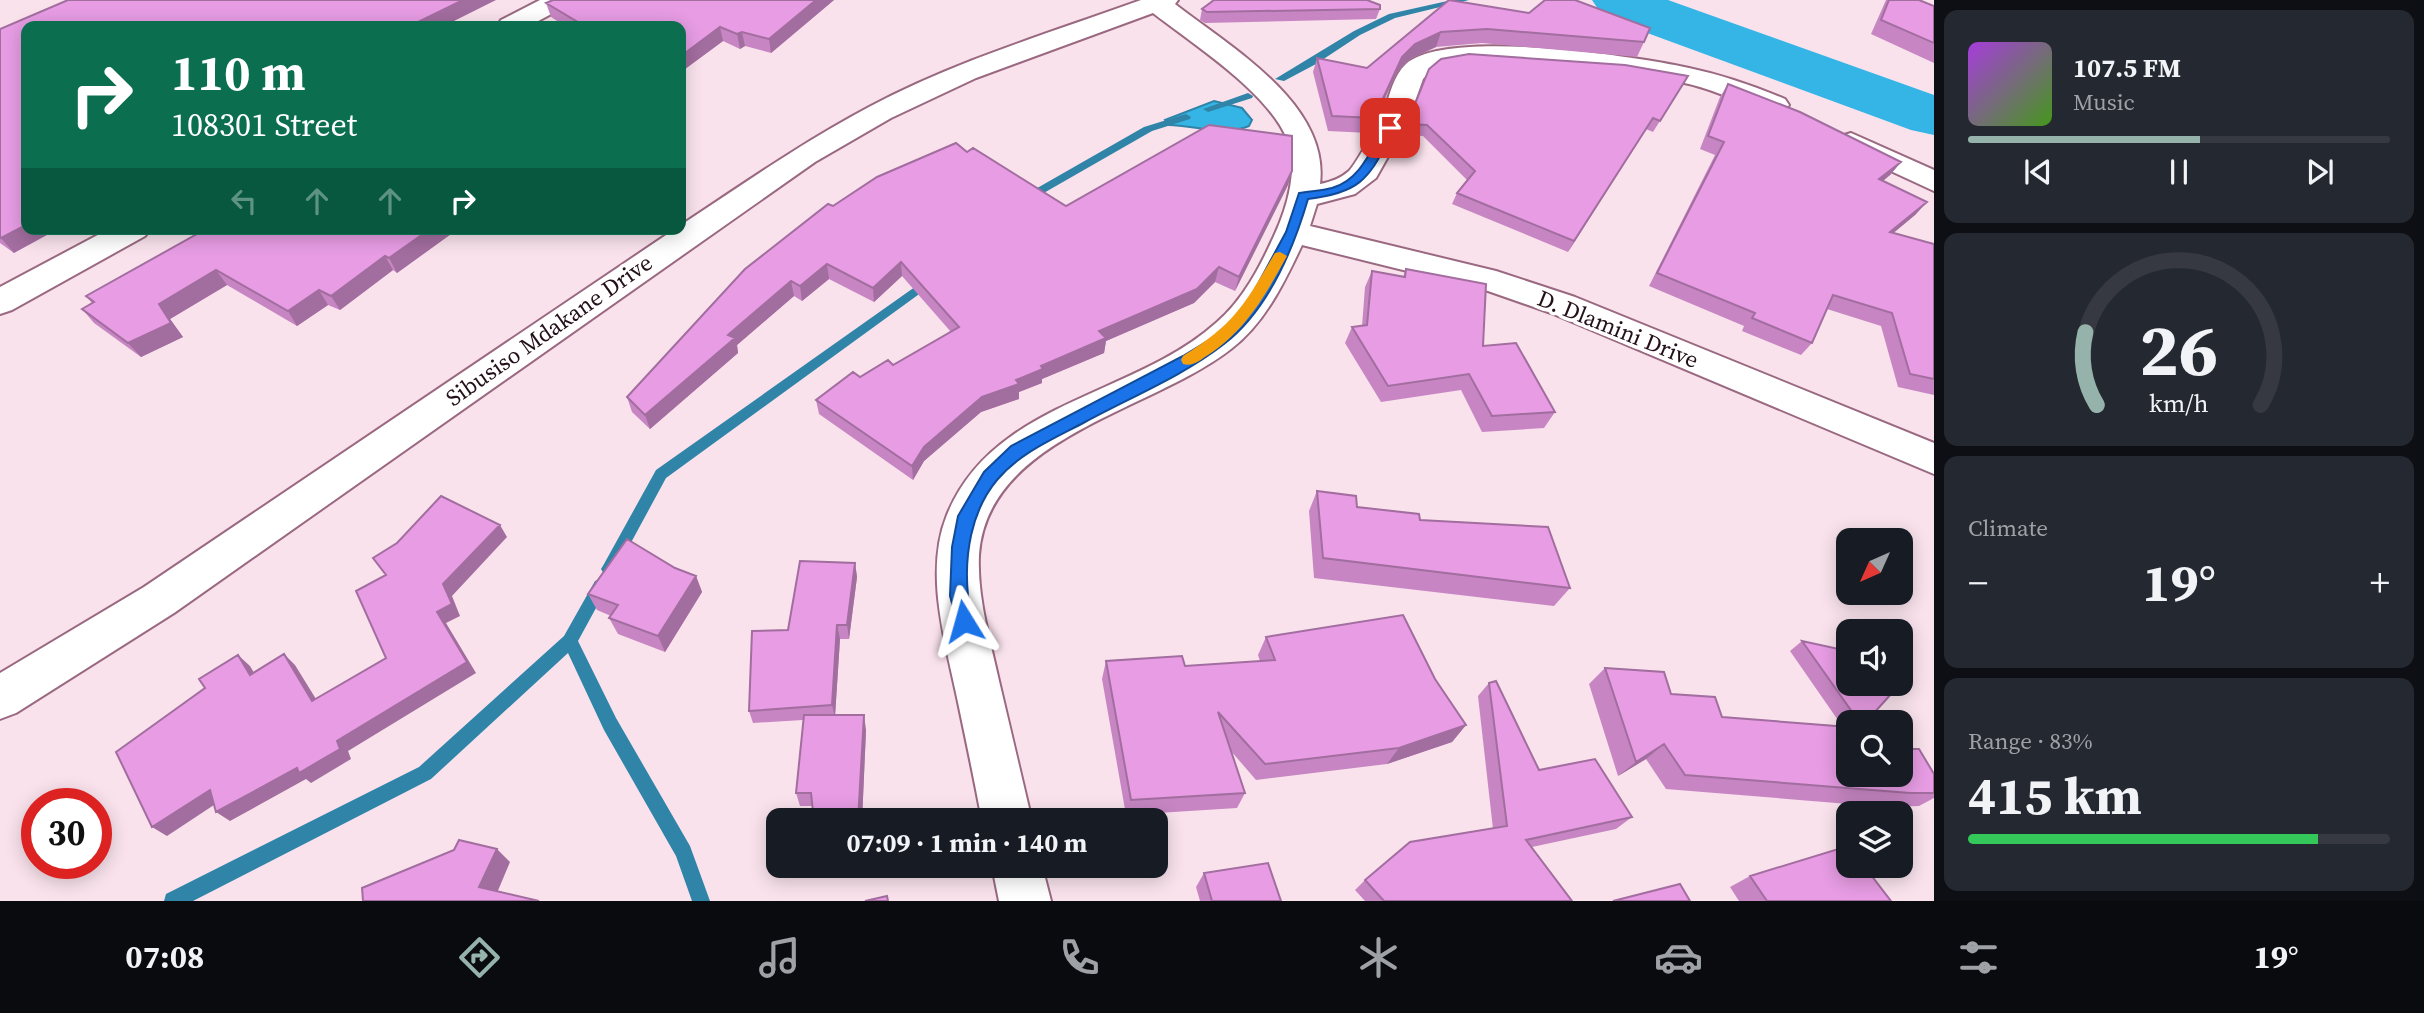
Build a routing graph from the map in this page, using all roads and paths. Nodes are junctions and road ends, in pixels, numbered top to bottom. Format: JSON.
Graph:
{"nodes":[{"id":1,"x":559,"y":0,"type":"edge"},
{"id":2,"x":1161,"y":2,"type":"edge"},
{"id":3,"x":519,"y":21,"type":"edge"},
{"id":4,"x":1934,"y":182,"type":"edge"},
{"id":5,"x":1303,"y":196,"type":"junction"},
{"id":6,"x":1292,"y":232,"type":"junction"},
{"id":7,"x":123,"y":235,"type":"edge"},
{"id":8,"x":0,"y":302,"type":"edge"},
{"id":9,"x":1934,"y":459,"type":"edge"},
{"id":10,"x":0,"y":698,"type":"edge"},
{"id":11,"x":1004,"y":808,"type":"edge"},
{"id":12,"x":1020,"y":878,"type":"edge"},
{"id":13,"x":1025,"y":901,"type":"edge"}],
"edges":[{"from":1,"to":3,"type":"street"},
{"from":2,"to":5,"type":"street"},
{"from":2,"to":10,"type":"street","name":"Sibusiso Mdakane Drive"},
{"from":4,"to":5,"type":"street"},
{"from":5,"to":6,"type":"street"},
{"from":6,"to":9,"type":"street","name":"D. Dlamini Drive"},
{"from":6,"to":11,"type":"street"},
{"from":7,"to":8,"type":"street"},
{"from":12,"to":13,"type":"street"}]}
